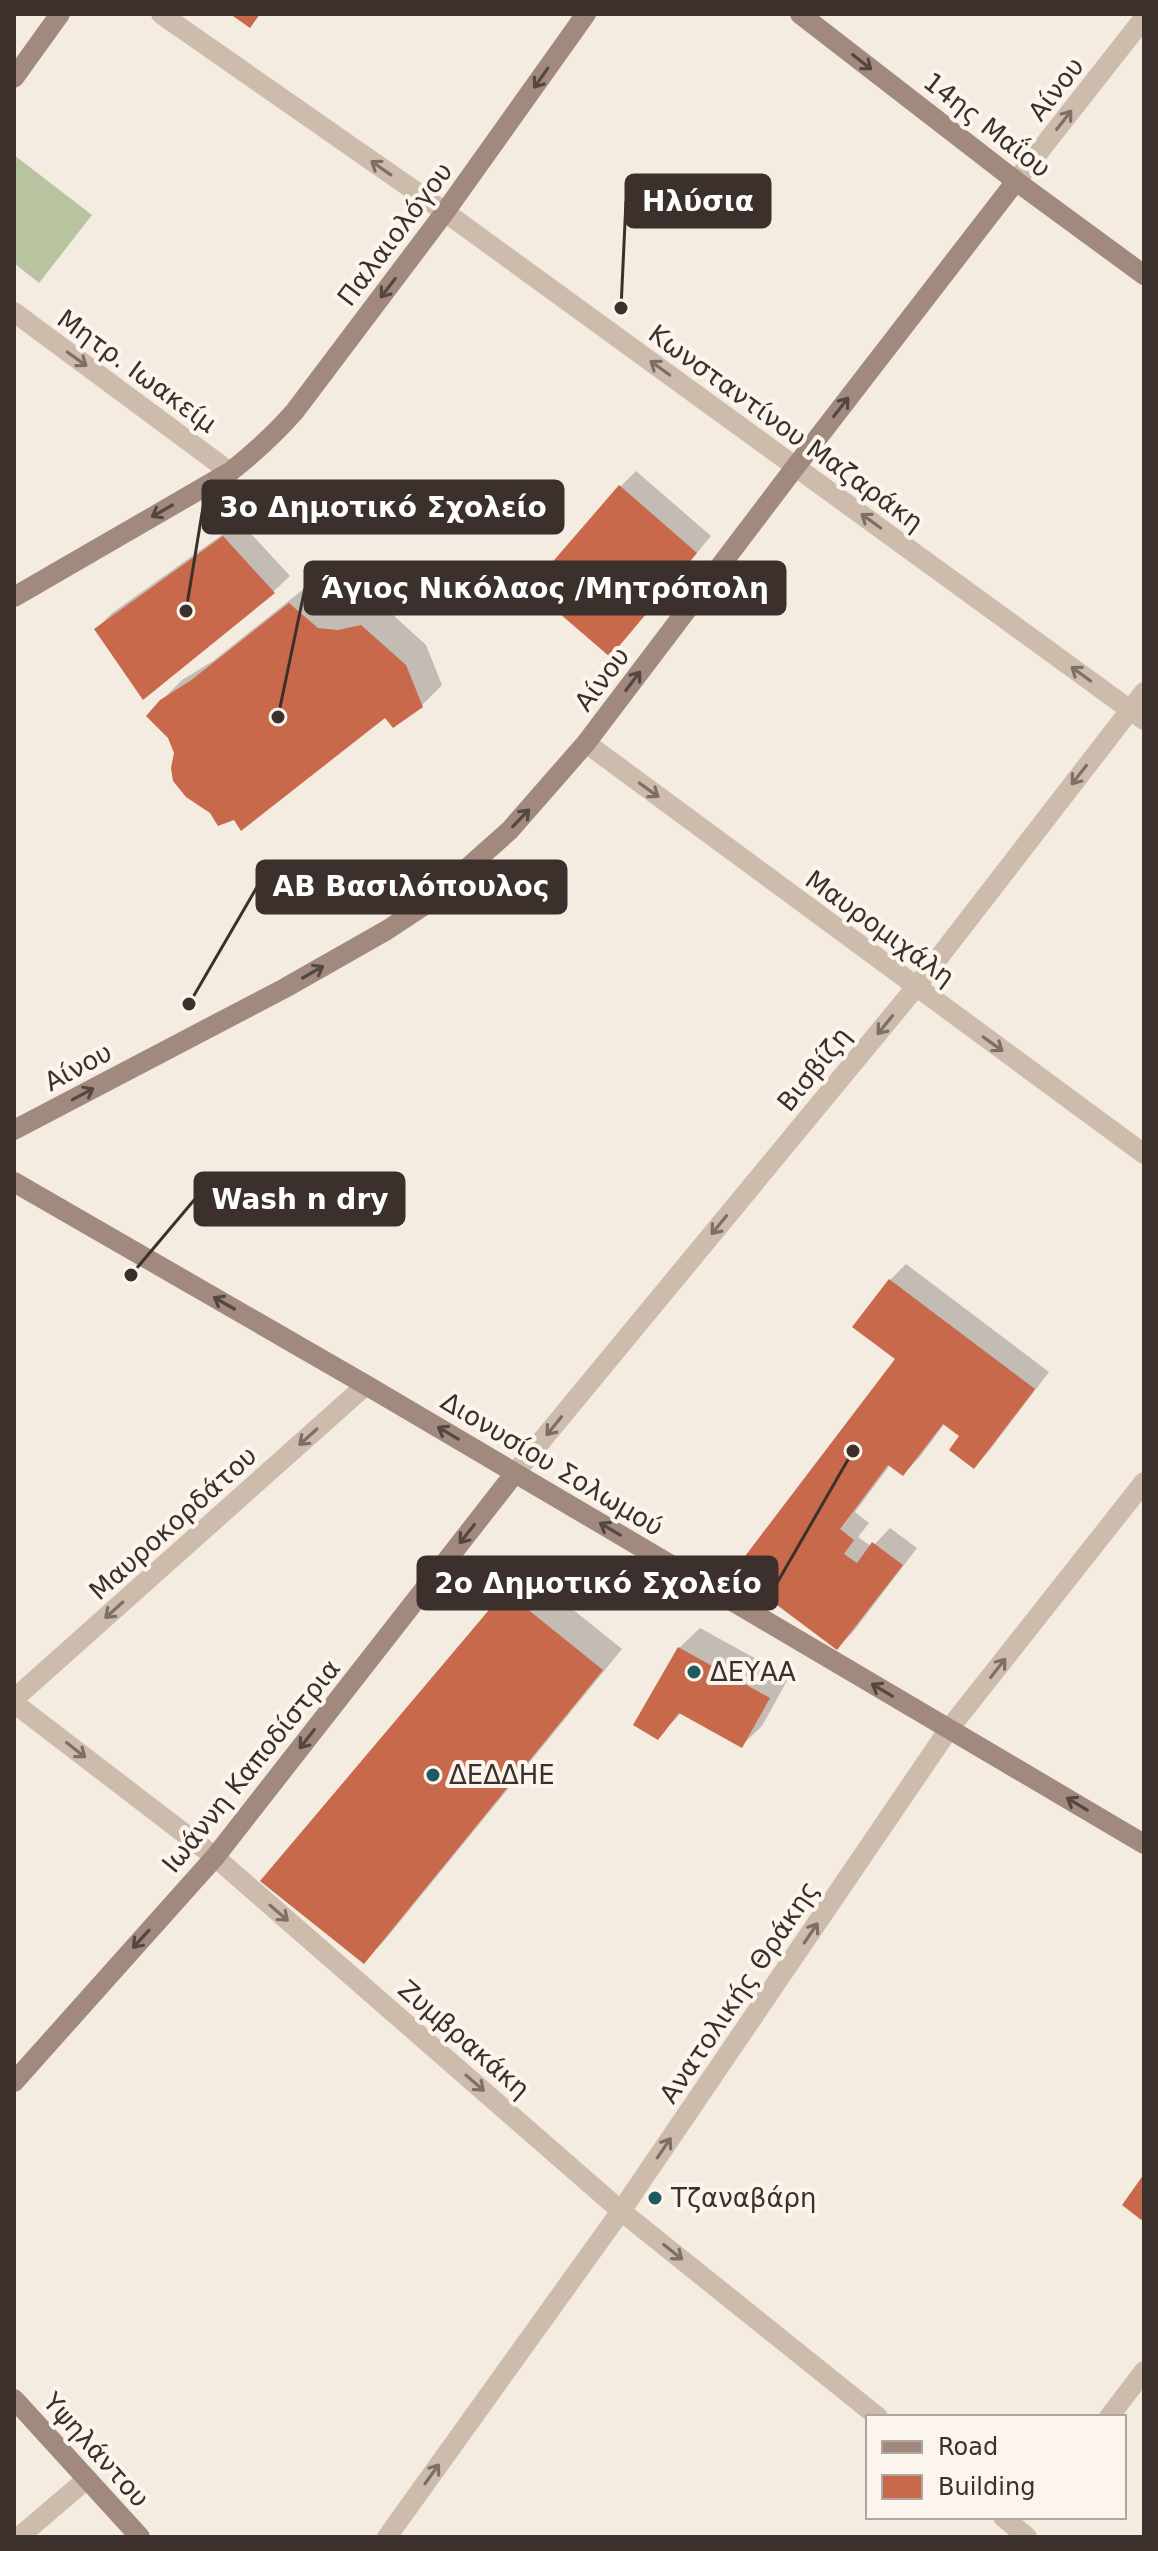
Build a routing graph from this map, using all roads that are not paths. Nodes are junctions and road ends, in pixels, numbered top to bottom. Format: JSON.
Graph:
{"nodes":[{"id":1,"x":60,"y":14,"type":"edge"},
{"id":2,"x":161,"y":14,"type":"edge"},
{"id":3,"x":586,"y":14,"type":"edge"},
{"id":4,"x":800,"y":14,"type":"edge"},
{"id":5,"x":1144,"y":18,"type":"edge"},
{"id":6,"x":15,"y":75,"type":"edge"},
{"id":7,"x":1016,"y":181,"type":"junction"},
{"id":8,"x":445,"y":212,"type":"junction"},
{"id":9,"x":1144,"y":275,"type":"edge"},
{"id":10,"x":14,"y":312,"type":"edge"},
{"id":11,"x":796,"y":466,"type":"junction"},
{"id":12,"x":230,"y":472,"type":"junction"},
{"id":13,"x":14,"y":597,"type":"edge"},
{"id":14,"x":1144,"y":692,"type":"edge"},
{"id":15,"x":1137,"y":715,"type":"edge"},
{"id":16,"x":586,"y":743,"type":"junction"},
{"id":17,"x":916,"y":987,"type":"junction"},
{"id":18,"x":14,"y":1130,"type":"edge"},
{"id":19,"x":1144,"y":1154,"type":"edge"},
{"id":20,"x":14,"y":1182,"type":"edge"},
{"id":21,"x":366,"y":1385,"type":"junction"},
{"id":22,"x":515,"y":1473,"type":"junction"},
{"id":23,"x":1144,"y":1482,"type":"edge"},
{"id":24,"x":14,"y":1701,"type":"edge"},
{"id":25,"x":949,"y":1729,"type":"junction"},
{"id":26,"x":1144,"y":1844,"type":"edge"},
{"id":27,"x":215,"y":1857,"type":"junction"},
{"id":28,"x":14,"y":2082,"type":"edge"},
{"id":29,"x":621,"y":2211,"type":"junction"},
{"id":30,"x":1144,"y":2371,"type":"edge"},
{"id":31,"x":14,"y":2399,"type":"edge"},
{"id":32,"x":876,"y":2415,"type":"edge"},
{"id":33,"x":1111,"y":2415,"type":"edge"},
{"id":34,"x":87,"y":2479,"type":"junction"},
{"id":35,"x":1006,"y":2519,"type":"edge"},
{"id":36,"x":1026,"y":2531,"type":"edge"},
{"id":37,"x":19,"y":2537,"type":"edge"},
{"id":38,"x":140,"y":2537,"type":"edge"},
{"id":39,"x":387,"y":2537,"type":"edge"}],
"edges":[{"from":1,"to":6,"type":"street"},
{"from":8,"to":2,"type":"street","name":"Κωνσταντίνου Μαζαράκη","one_way":true},
{"from":3,"to":8,"type":"street","name":"Παλαιολόγου","one_way":true},
{"from":4,"to":7,"type":"street","name":"14ης Μαΐου","one_way":true},
{"from":7,"to":5,"type":"street","name":"Αίνου","one_way":true},
{"from":7,"to":9,"type":"street","name":"14ης Μαΐου"},
{"from":11,"to":7,"type":"street","name":"Αίνου","one_way":true},
{"from":11,"to":8,"type":"street","name":"Κωνσταντίνου Μαζαράκη","one_way":true},
{"from":8,"to":12,"type":"street","name":"Παλαιολόγου","one_way":true},
{"from":10,"to":12,"type":"street","name":"Μητρ. Ιωακείμ","one_way":true},
{"from":15,"to":11,"type":"street","name":"Κωνσταντίνου Μαζαράκη","one_way":true},
{"from":16,"to":11,"type":"street","name":"Αίνου","one_way":true},
{"from":12,"to":13,"type":"street","name":"Παλαιολόγου","one_way":true},
{"from":14,"to":15,"type":"street","name":"Βισβίζη"},
{"from":15,"to":17,"type":"street","name":"Βισβίζη","one_way":true},
{"from":16,"to":17,"type":"street","name":"Μαυρομιχάλη","one_way":true},
{"from":18,"to":16,"type":"street","name":"Αίνου","one_way":true},
{"from":17,"to":19,"type":"street","name":"Μαυρομιχάλη","one_way":true},
{"from":17,"to":22,"type":"street","name":"Βισβίζη","one_way":true},
{"from":21,"to":20,"type":"street","name":"Διονυσίου Σολωμού","one_way":true},
{"from":22,"to":21,"type":"street","name":"Διονυσίου Σολωμού","one_way":true},
{"from":21,"to":24,"type":"street","name":"Μαυροκορδάτου","one_way":true},
{"from":25,"to":22,"type":"street","name":"Διονυσίου Σολωμού","one_way":true},
{"from":22,"to":27,"type":"street","name":"Ιωάννη Καποδίστρια","one_way":true},
{"from":25,"to":23,"type":"street","name":"Ανατολικής Θράκης","one_way":true},
{"from":24,"to":27,"type":"street","name":"Ζυμβρακάκη","one_way":true},
{"from":26,"to":25,"type":"street","name":"Διονυσίου Σολωμού","one_way":true},
{"from":29,"to":25,"type":"street","name":"Ανατολικής Θράκης","one_way":true},
{"from":27,"to":28,"type":"street","name":"Ιωάννη Καποδίστρια","one_way":true},
{"from":27,"to":29,"type":"street","name":"Ζυμβρακάκη","one_way":true},
{"from":29,"to":32,"type":"street","name":"Ζυμβρακάκη","one_way":true},
{"from":39,"to":29,"type":"street","name":"Ανατολικής Θράκης","one_way":true},
{"from":30,"to":33,"type":"street"},
{"from":31,"to":34,"type":"street","name":"Υψηλάντου"},
{"from":34,"to":37,"type":"street"},
{"from":34,"to":38,"type":"street","name":"Υψηλάντου"},
{"from":35,"to":36,"type":"street"}]}
